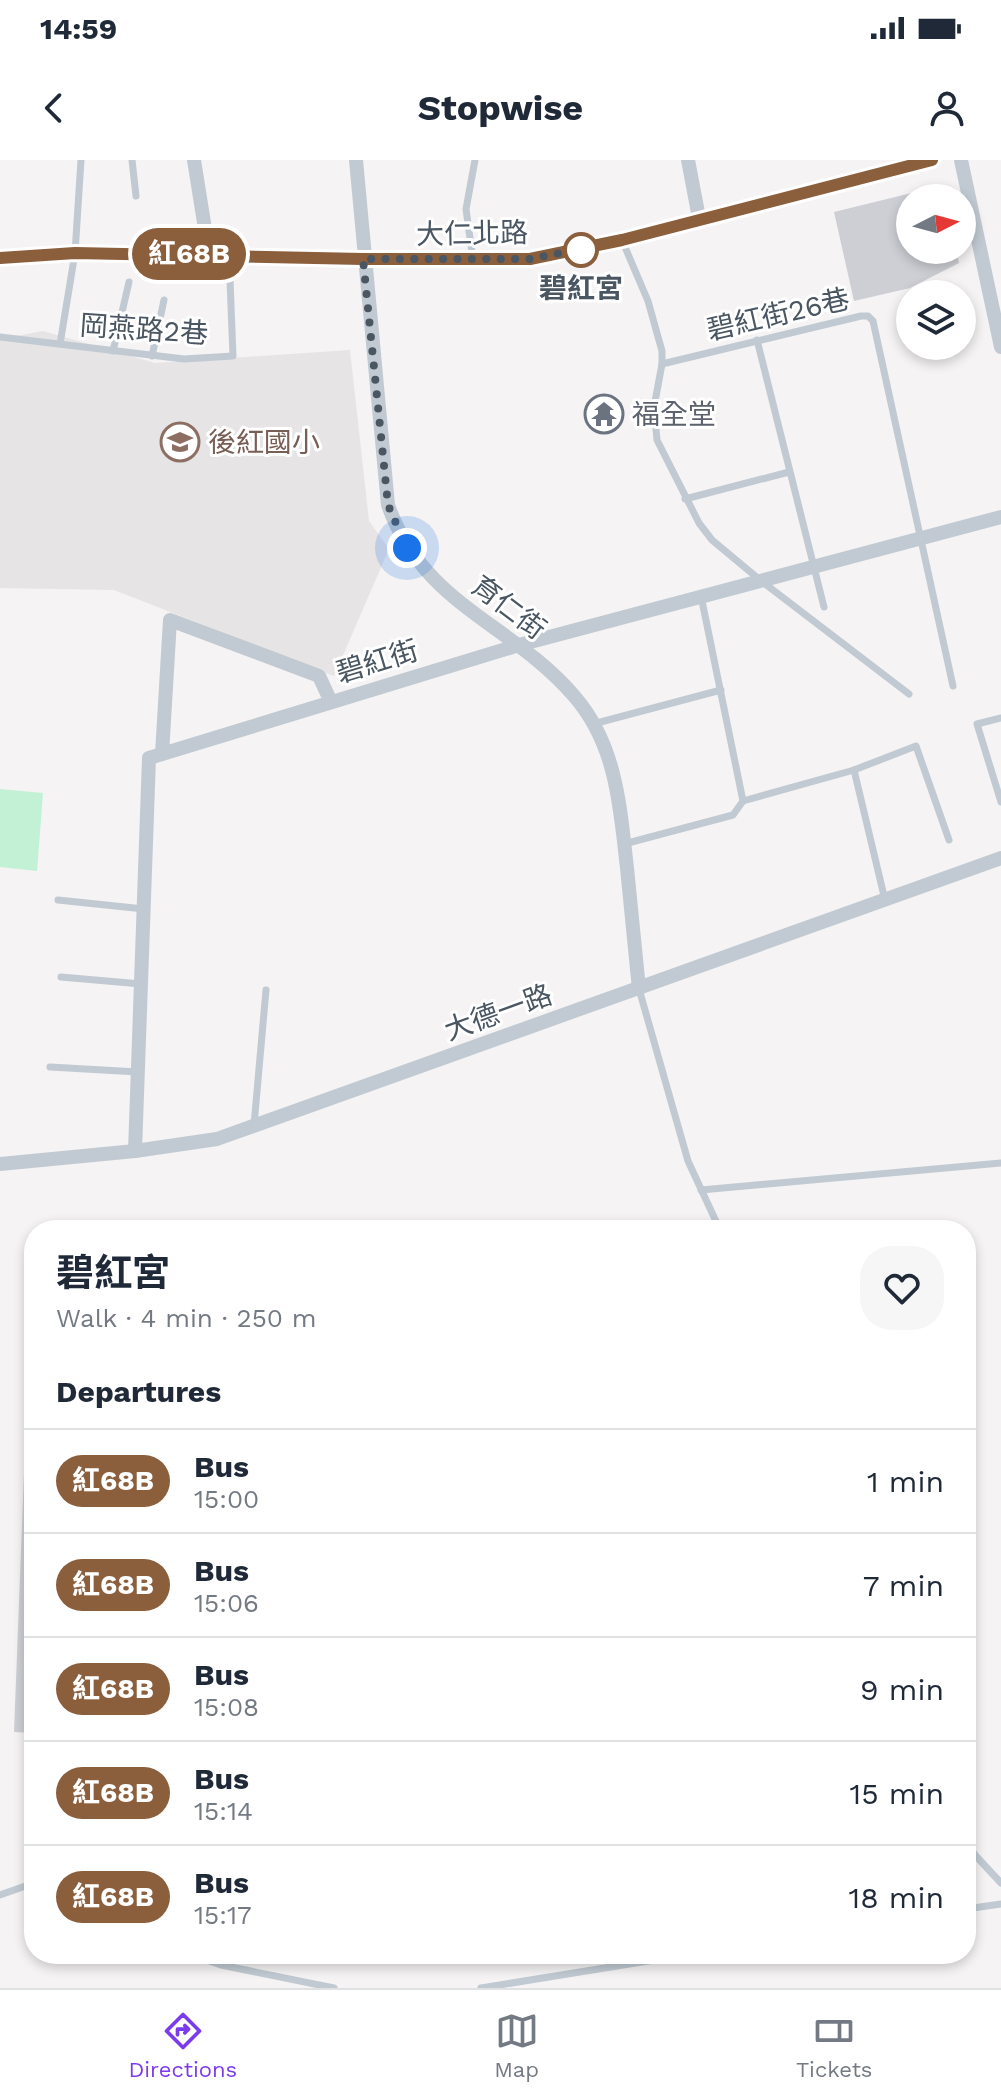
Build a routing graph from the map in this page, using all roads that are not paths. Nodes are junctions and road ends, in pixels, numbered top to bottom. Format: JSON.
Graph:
{"nodes":[{"id":1,"x":81,"y":160,"type":"edge"},
{"id":2,"x":132,"y":160,"type":"edge"},
{"id":3,"x":194,"y":160,"type":"edge"},
{"id":4,"x":356,"y":160,"type":"edge"},
{"id":5,"x":475,"y":160,"type":"edge"},
{"id":6,"x":688,"y":160,"type":"edge"},
{"id":7,"x":932,"y":160,"type":"edge"},
{"id":8,"x":961,"y":160,"type":"edge"},
{"id":9,"x":136,"y":196,"type":"dead end"},
{"id":10,"x":699,"y":218,"type":"junction"},
{"id":11,"x":622,"y":240,"type":"junction"},
{"id":12,"x":75,"y":253,"type":"junction"},
{"id":13,"x":209,"y":254,"type":"junction"},
{"id":14,"x":229,"y":255,"type":"junction"},
{"id":15,"x":0,"y":258,"type":"edge"},
{"id":16,"x":363,"y":259,"type":"junction"},
{"id":17,"x":473,"y":260,"type":"junction"},
{"id":18,"x":129,"y":282,"type":"dead end"},
{"id":19,"x":164,"y":300,"type":"dead end"},
{"id":20,"x":0,"y":337,"type":"edge"},
{"id":21,"x":757,"y":340,"type":"junction"},
{"id":22,"x":60,"y":344,"type":"junction"},
{"id":23,"x":1001,"y":347,"type":"edge"},
{"id":24,"x":113,"y":351,"type":"junction"},
{"id":25,"x":152,"y":356,"type":"junction"},
{"id":26,"x":662,"y":364,"type":"junction"},
{"id":27,"x":789,"y":472,"type":"junction"},
{"id":28,"x":685,"y":499,"type":"junction"},
{"id":29,"x":1001,"y":517,"type":"edge"},
{"id":30,"x":921,"y":537,"type":"junction"},
{"id":31,"x":812,"y":566,"type":"junction"},
{"id":32,"x":760,"y":580,"type":"junction"},
{"id":33,"x":701,"y":596,"type":"junction"},
{"id":34,"x":824,"y":607,"type":"dead end"},
{"id":35,"x":519,"y":645,"type":"junction"},
{"id":36,"x":953,"y":686,"type":"dead end"},
{"id":37,"x":721,"y":690,"type":"junction"},
{"id":38,"x":909,"y":694,"type":"dead end"},
{"id":39,"x":331,"y":702,"type":"junction"},
{"id":40,"x":1001,"y":718,"type":"edge"},
{"id":41,"x":593,"y":724,"type":"junction"},
{"id":42,"x":162,"y":754,"type":"junction"},
{"id":43,"x":854,"y":770,"type":"junction"},
{"id":44,"x":743,"y":801,"type":"junction"},
{"id":45,"x":1001,"y":802,"type":"edge"},
{"id":46,"x":949,"y":840,"type":"dead end"},
{"id":47,"x":624,"y":844,"type":"junction"},
{"id":48,"x":1001,"y":858,"type":"edge"},
{"id":49,"x":58,"y":900,"type":"dead end"},
{"id":50,"x":885,"y":900,"type":"junction"},
{"id":51,"x":144,"y":909,"type":"junction"},
{"id":52,"x":61,"y":977,"type":"dead end"},
{"id":53,"x":141,"y":984,"type":"junction"},
{"id":54,"x":639,"y":989,"type":"junction"},
{"id":55,"x":266,"y":990,"type":"dead end"},
{"id":56,"x":50,"y":1067,"type":"dead end"},
{"id":57,"x":138,"y":1072,"type":"junction"},
{"id":58,"x":254,"y":1127,"type":"junction"},
{"id":59,"x":135,"y":1151,"type":"junction"},
{"id":60,"x":1001,"y":1163,"type":"edge"},
{"id":61,"x":0,"y":1164,"type":"edge"},
{"id":62,"x":701,"y":1190,"type":"junction"},
{"id":63,"x":715,"y":1220,"type":"edge"},
{"id":64,"x":976,"y":1856,"type":"edge"},
{"id":65,"x":1001,"y":1883,"type":"edge"},
{"id":66,"x":24,"y":1887,"type":"edge"},
{"id":67,"x":0,"y":1895,"type":"edge"},
{"id":68,"x":1001,"y":1904,"type":"edge"},
{"id":69,"x":976,"y":1908,"type":"edge"},
{"id":70,"x":218,"y":1964,"type":"edge"},
{"id":71,"x":629,"y":1964,"type":"edge"},
{"id":72,"x":334,"y":1988,"type":"edge"},
{"id":73,"x":481,"y":1988,"type":"edge"}],
"edges":[{"from":1,"to":12,"type":"lane"},
{"from":2,"to":9,"type":"lane"},
{"from":3,"to":13,"type":"street"},
{"from":4,"to":16,"type":"street","name":"育仁街"},
{"from":5,"to":17,"type":"lane"},
{"from":6,"to":10,"type":"street"},
{"from":7,"to":10,"type":"street","name":"大仁北路"},
{"from":8,"to":23,"type":"street"},
{"from":10,"to":11,"type":"street","name":"大仁北路"},
{"from":11,"to":17,"type":"street","name":"大仁北路"},
{"from":11,"to":26,"type":"lane"},
{"from":12,"to":13,"type":"street","name":"大仁北路"},
{"from":12,"to":15,"type":"street","name":"大仁北路"},
{"from":12,"to":22,"type":"lane"},
{"from":13,"to":14,"type":"street","name":"大仁北路"},
{"from":14,"to":16,"type":"street","name":"大仁北路"},
{"from":14,"to":25,"type":"lane","name":"岡燕路2巷"},
{"from":16,"to":17,"type":"street","name":"大仁北路"},
{"from":16,"to":35,"type":"street","name":"育仁街"},
{"from":18,"to":24,"type":"lane"},
{"from":19,"to":25,"type":"lane"},
{"from":20,"to":22,"type":"lane","name":"岡燕路2巷"},
{"from":21,"to":26,"type":"lane","name":"碧紅街26巷"},
{"from":21,"to":27,"type":"lane"},
{"from":21,"to":30,"type":"lane","name":"碧紅街26巷"},
{"from":22,"to":24,"type":"lane","name":"岡燕路2巷"},
{"from":24,"to":25,"type":"lane","name":"岡燕路2巷"},
{"from":26,"to":28,"type":"lane"},
{"from":27,"to":28,"type":"lane"},
{"from":27,"to":31,"type":"lane"},
{"from":28,"to":32,"type":"lane"},
{"from":29,"to":30,"type":"street","name":"碧紅街"},
{"from":30,"to":31,"type":"street","name":"碧紅街"},
{"from":30,"to":36,"type":"lane"},
{"from":31,"to":32,"type":"street","name":"碧紅街"},
{"from":31,"to":34,"type":"lane"},
{"from":32,"to":33,"type":"street","name":"碧紅街"},
{"from":32,"to":38,"type":"lane"},
{"from":33,"to":35,"type":"street","name":"碧紅街"},
{"from":33,"to":37,"type":"lane"},
{"from":35,"to":39,"type":"street","name":"碧紅街"},
{"from":35,"to":41,"type":"street","name":"育仁街"},
{"from":37,"to":41,"type":"lane"},
{"from":37,"to":44,"type":"lane"},
{"from":39,"to":42,"type":"street","name":"碧紅街"},
{"from":39,"to":42,"type":"street"},
{"from":40,"to":45,"type":"lane"},
{"from":41,"to":47,"type":"street","name":"育仁街"},
{"from":42,"to":51,"type":"street"},
{"from":43,"to":44,"type":"lane"},
{"from":43,"to":46,"type":"lane"},
{"from":43,"to":50,"type":"lane"},
{"from":44,"to":47,"type":"lane"},
{"from":47,"to":54,"type":"street","name":"育仁街"},
{"from":48,"to":50,"type":"street","name":"大德一路"},
{"from":49,"to":51,"type":"lane"},
{"from":50,"to":54,"type":"street","name":"大德一路"},
{"from":51,"to":53,"type":"street"},
{"from":52,"to":53,"type":"lane"},
{"from":53,"to":57,"type":"street"},
{"from":54,"to":58,"type":"street","name":"大德一路"},
{"from":54,"to":62,"type":"lane"},
{"from":55,"to":58,"type":"lane"},
{"from":56,"to":57,"type":"lane"},
{"from":57,"to":59,"type":"street"},
{"from":58,"to":59,"type":"street","name":"大德一路"},
{"from":59,"to":61,"type":"street","name":"大德一路"},
{"from":60,"to":62,"type":"lane"},
{"from":62,"to":63,"type":"lane"},
{"from":64,"to":65,"type":"lane"},
{"from":66,"to":67,"type":"lane"},
{"from":68,"to":69,"type":"lane"},
{"from":70,"to":72,"type":"lane"},
{"from":71,"to":73,"type":"lane"}]}
